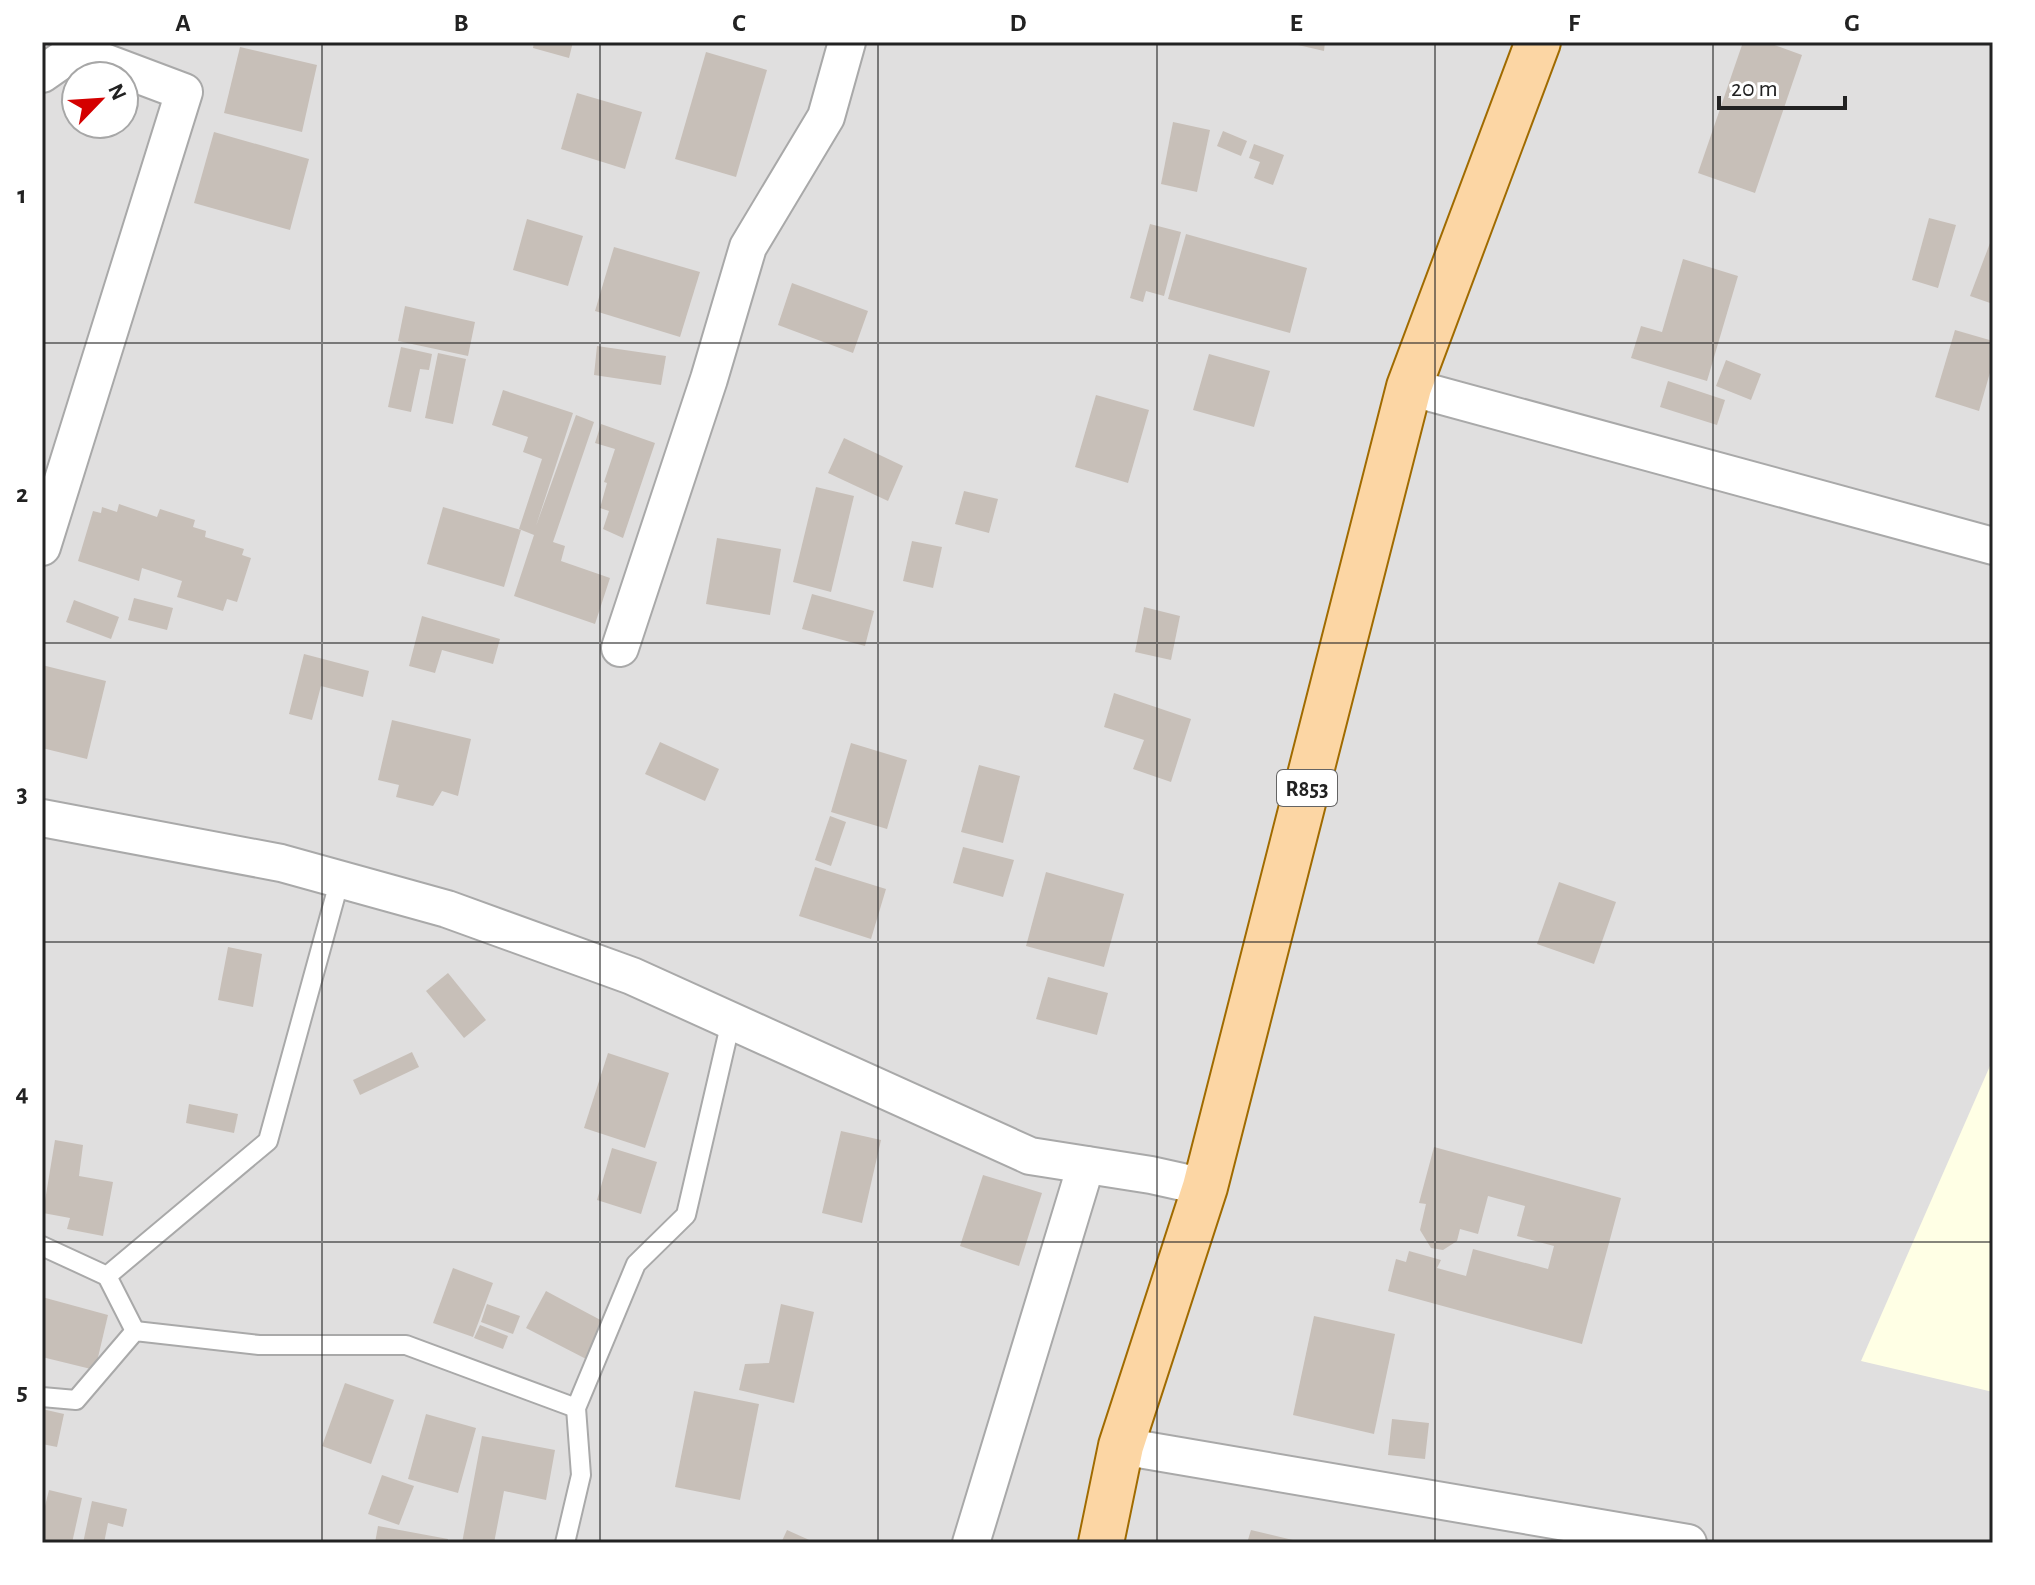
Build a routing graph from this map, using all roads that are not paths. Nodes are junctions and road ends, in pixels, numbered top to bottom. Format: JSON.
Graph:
{"nodes":[{"id":1,"x":847,"y":42,"type":"edge"},
{"id":2,"x":1538,"y":42,"type":"edge"},
{"id":3,"x":42,"y":74,"type":"edge"},
{"id":4,"x":1409,"y":387,"type":"junction"},
{"id":5,"x":1993,"y":546,"type":"edge"},
{"id":6,"x":42,"y":547,"type":"edge"},
{"id":7,"x":620,"y":648,"type":"dead end"},
{"id":8,"x":42,"y":818,"type":"edge"},
{"id":9,"x":340,"y":879,"type":"junction"},
{"id":10,"x":731,"y":1021,"type":"junction"},
{"id":11,"x":1086,"y":1165,"type":"junction"},
{"id":12,"x":1205,"y":1187,"type":"junction"},
{"id":13,"x":42,"y":1246,"type":"edge"},
{"id":14,"x":107,"y":1276,"type":"junction"},
{"id":15,"x":135,"y":1331,"type":"junction"},
{"id":16,"x":42,"y":1397,"type":"edge"},
{"id":17,"x":576,"y":1408,"type":"junction"},
{"id":18,"x":1121,"y":1446,"type":"junction"},
{"id":19,"x":565,"y":1543,"type":"edge"},
{"id":20,"x":971,"y":1543,"type":"edge"},
{"id":21,"x":1101,"y":1543,"type":"edge"},
{"id":22,"x":1688,"y":1543,"type":"edge"}],
"edges":[{"from":1,"to":7,"type":"street"},
{"from":2,"to":4,"type":"main road","number":"R853"},
{"from":3,"to":6,"type":"street"},
{"from":4,"to":5,"type":"street"},
{"from":4,"to":12,"type":"main road","number":"R853"},
{"from":8,"to":9,"type":"street"},
{"from":9,"to":10,"type":"street"},
{"from":9,"to":14,"type":"lane"},
{"from":10,"to":11,"type":"street"},
{"from":10,"to":17,"type":"lane"},
{"from":11,"to":12,"type":"street"},
{"from":11,"to":20,"type":"street"},
{"from":12,"to":18,"type":"main road","number":"R853"},
{"from":13,"to":14,"type":"lane"},
{"from":14,"to":15,"type":"lane"},
{"from":15,"to":16,"type":"lane"},
{"from":15,"to":17,"type":"lane"},
{"from":17,"to":19,"type":"lane"},
{"from":18,"to":21,"type":"main road","number":"R853"},
{"from":18,"to":22,"type":"street"}]}
